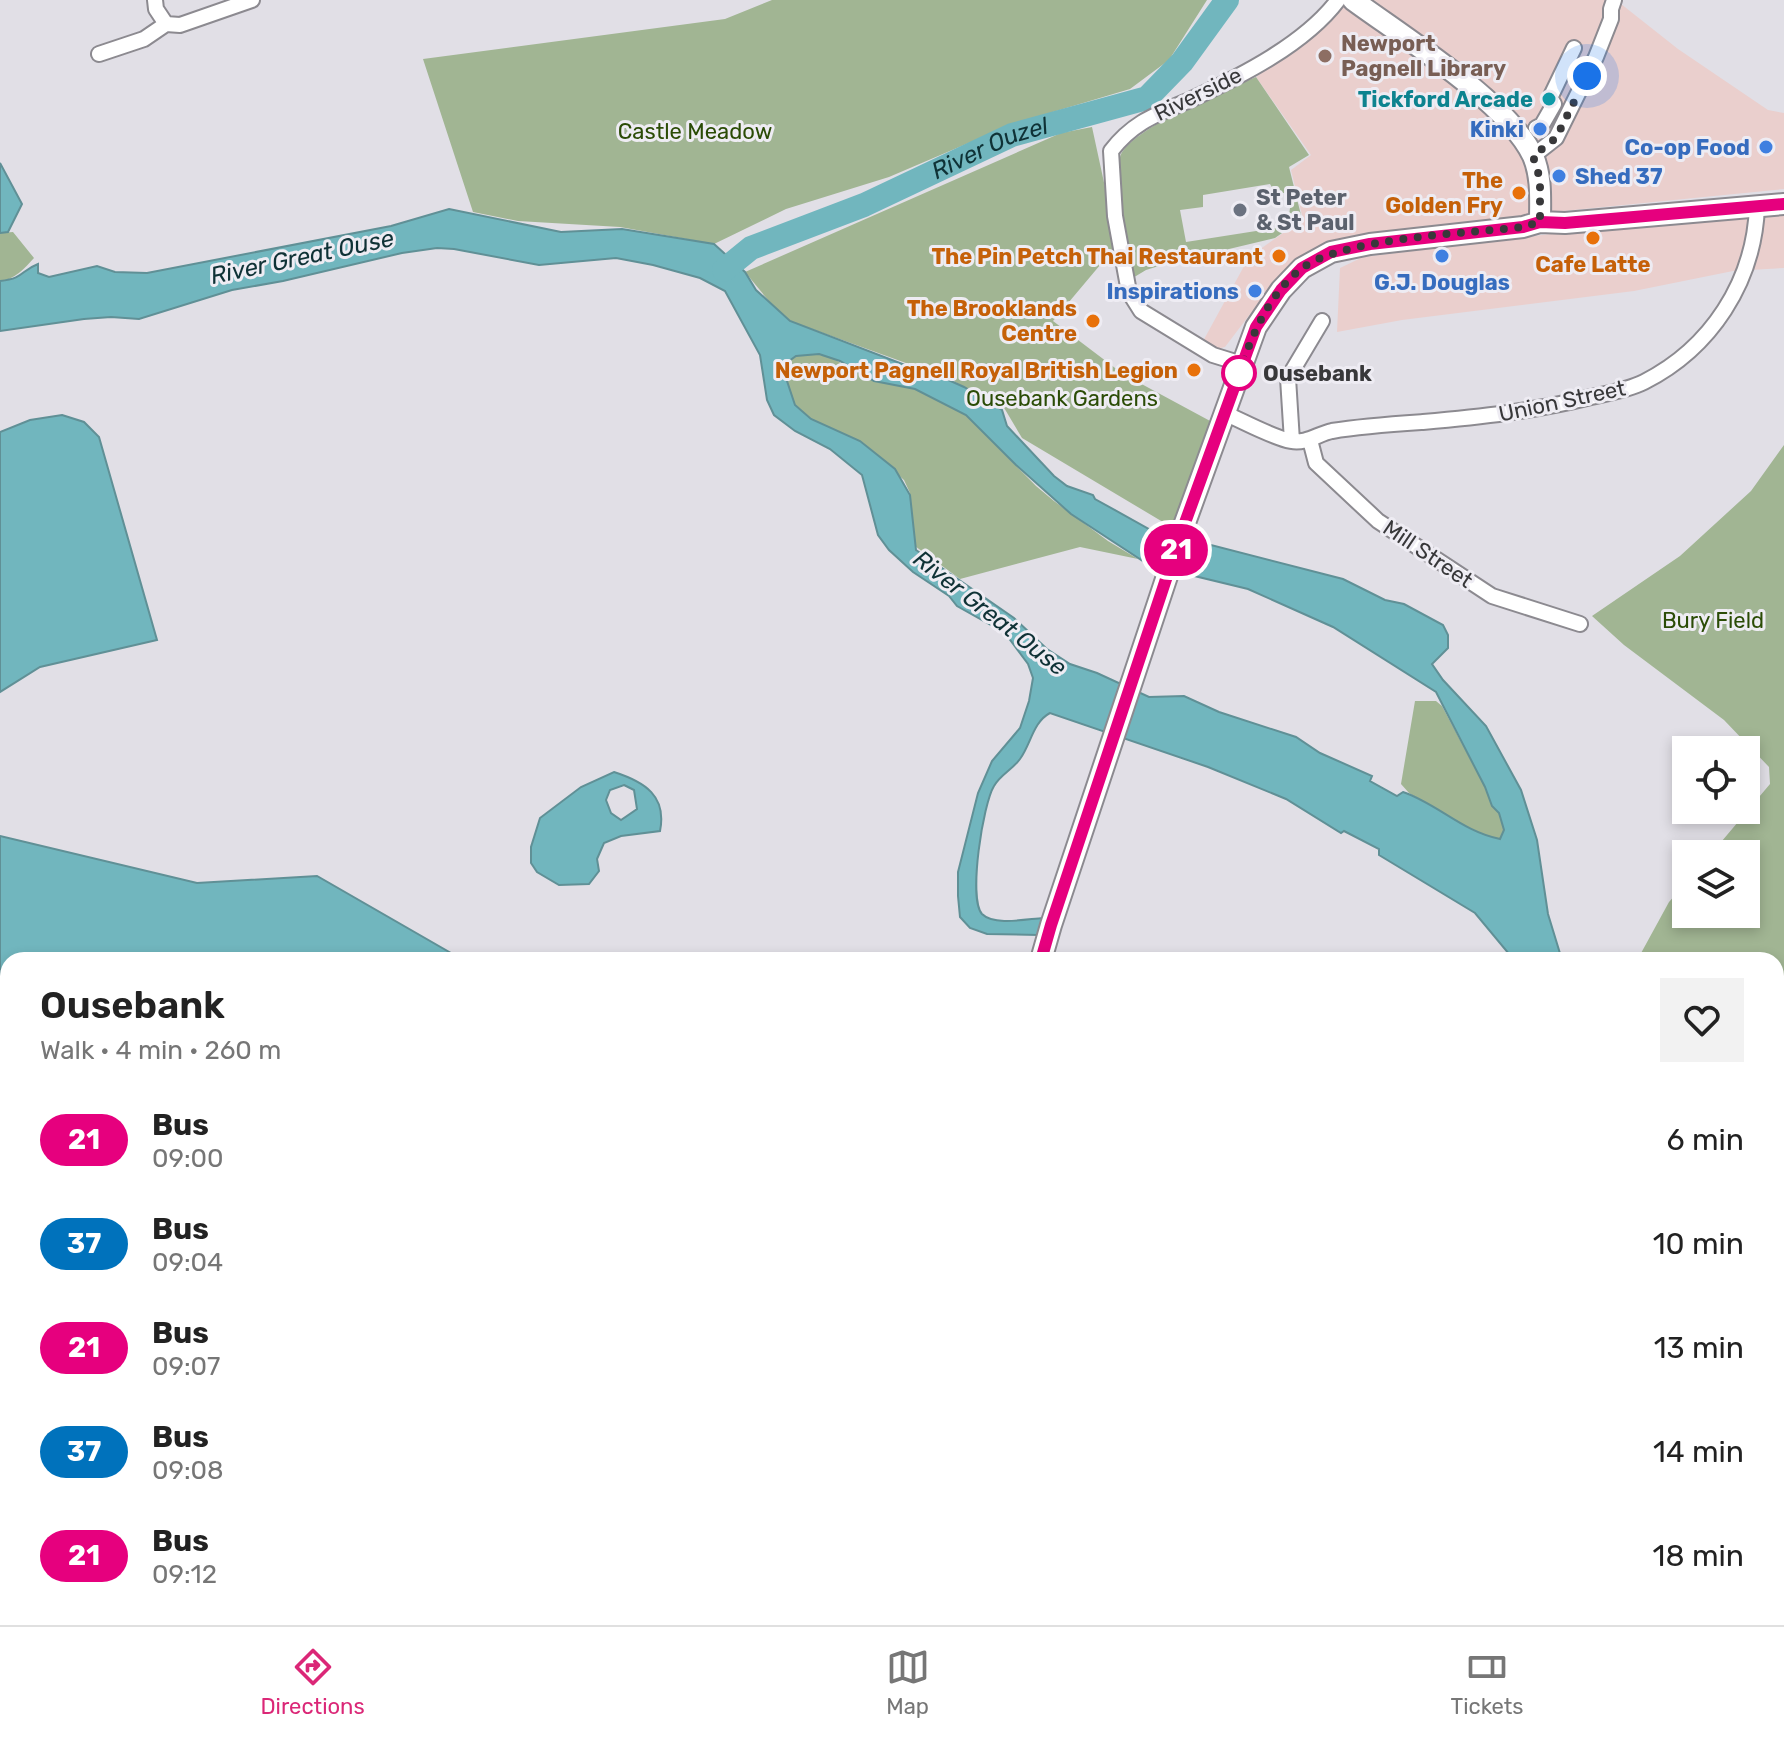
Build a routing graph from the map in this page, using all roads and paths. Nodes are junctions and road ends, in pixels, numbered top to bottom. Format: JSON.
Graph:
{"nodes":[{"id":1,"x":155,"y":0,"type":"edge"},
{"id":2,"x":252,"y":0,"type":"edge"},
{"id":3,"x":1338,"y":0,"type":"edge"},
{"id":4,"x":1353,"y":0,"type":"edge"},
{"id":5,"x":1613,"y":4,"type":"edge"},
{"id":6,"x":166,"y":24,"type":"junction"},
{"id":7,"x":1574,"y":48,"type":"dead end"},
{"id":8,"x":99,"y":54,"type":"dead end"},
{"id":9,"x":1536,"y":128,"type":"dead end"},
{"id":10,"x":1533,"y":156,"type":"junction"},
{"id":11,"x":1784,"y":204,"type":"edge"},
{"id":12,"x":1757,"y":207,"type":"junction"},
{"id":13,"x":1540,"y":222,"type":"junction"},
{"id":14,"x":1322,"y":321,"type":"dead end"},
{"id":15,"x":1242,"y":364,"type":"junction"},
{"id":16,"x":1224,"y":413,"type":"junction"},
{"id":17,"x":1310,"y":440,"type":"junction"},
{"id":18,"x":1292,"y":441,"type":"junction"},
{"id":19,"x":1580,"y":624,"type":"dead end"},
{"id":20,"x":1043,"y":952,"type":"edge"}],
"edges":[{"from":1,"to":6,"type":"street"},
{"from":2,"to":6,"type":"street"},
{"from":3,"to":15,"type":"street","name":"Riverside"},
{"from":4,"to":10,"type":"main road"},
{"from":5,"to":10,"type":"street"},
{"from":6,"to":8,"type":"street"},
{"from":7,"to":9,"type":"street"},
{"from":10,"to":13,"type":"main road"},
{"from":11,"to":12,"type":"main road"},
{"from":12,"to":13,"type":"main road"},
{"from":12,"to":17,"type":"street","name":"Union Street"},
{"from":13,"to":15,"type":"main road"},
{"from":14,"to":18,"type":"street"},
{"from":15,"to":16,"type":"main road"},
{"from":16,"to":18,"type":"street"},
{"from":16,"to":20,"type":"main road"},
{"from":17,"to":18,"type":"street","name":"Union Street"},
{"from":17,"to":19,"type":"street","name":"Mill Street"}]}
